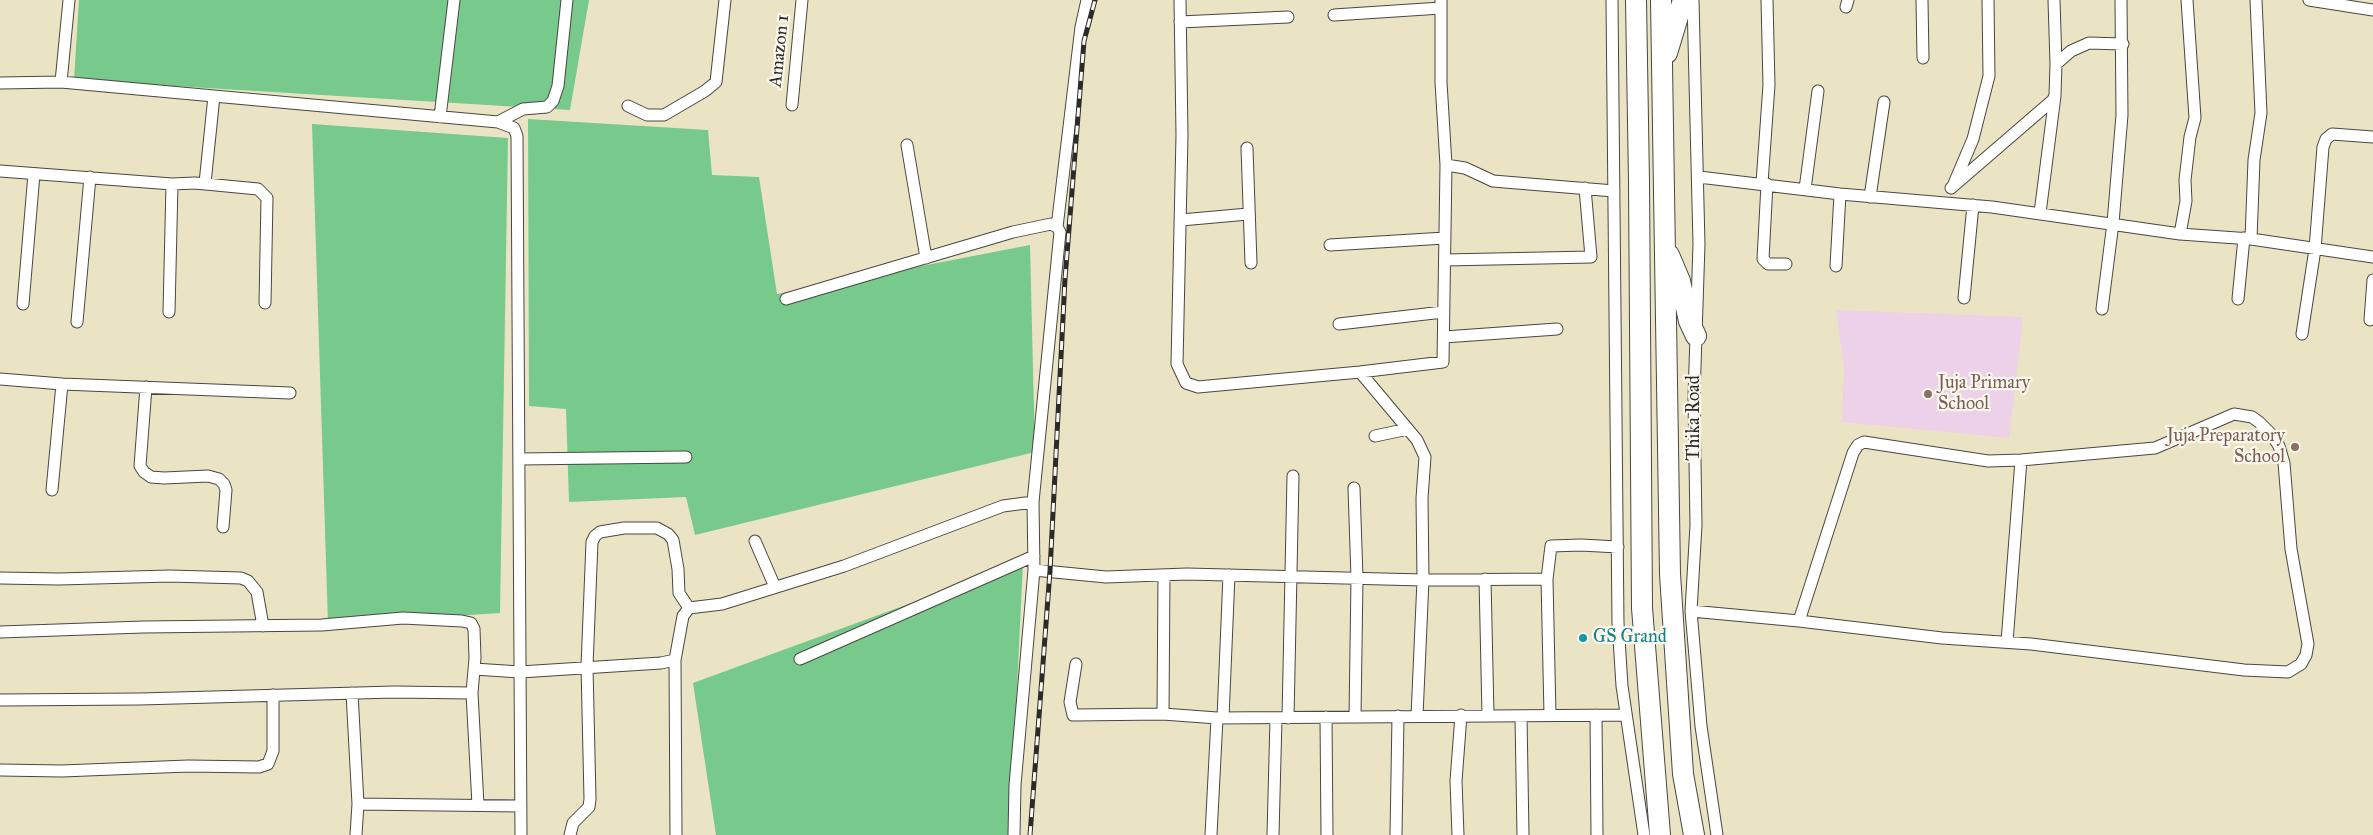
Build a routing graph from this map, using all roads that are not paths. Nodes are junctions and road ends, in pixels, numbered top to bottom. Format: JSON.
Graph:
{"nodes":[{"id":1,"x":69,"y":0,"type":"edge"},
{"id":2,"x":454,"y":0,"type":"edge"},
{"id":3,"x":567,"y":0,"type":"edge"},
{"id":4,"x":725,"y":0,"type":"edge"},
{"id":5,"x":802,"y":0,"type":"edge"},
{"id":6,"x":1087,"y":0,"type":"edge"},
{"id":7,"x":1180,"y":0,"type":"edge"},
{"id":8,"x":1612,"y":0,"type":"edge"},
{"id":9,"x":1625,"y":0,"type":"edge"},
{"id":10,"x":1636,"y":0,"type":"edge"},
{"id":11,"x":1661,"y":0,"type":"edge"},
{"id":12,"x":1683,"y":0,"type":"edge"},
{"id":13,"x":1693,"y":0,"type":"edge"},
{"id":14,"x":1767,"y":0,"type":"edge"},
{"id":15,"x":1922,"y":0,"type":"edge"},
{"id":16,"x":1988,"y":0,"type":"edge"},
{"id":17,"x":2054,"y":0,"type":"edge"},
{"id":18,"x":2121,"y":0,"type":"edge"},
{"id":19,"x":2186,"y":0,"type":"edge"},
{"id":20,"x":2256,"y":0,"type":"edge"},
{"id":21,"x":2309,"y":0,"type":"edge"},
{"id":22,"x":1441,"y":4,"type":"edge"},
{"id":23,"x":2373,"y":10,"type":"edge"},
{"id":24,"x":1334,"y":14,"type":"dead end"},
{"id":25,"x":1288,"y":17,"type":"dead end"},
{"id":26,"x":1180,"y":22,"type":"junction"},
{"id":27,"x":2123,"y":44,"type":"junction"},
{"id":28,"x":1922,"y":58,"type":"dead end"},
{"id":29,"x":1637,"y":64,"type":"junction"},
{"id":30,"x":2056,"y":64,"type":"junction"},
{"id":31,"x":1662,"y":71,"type":"junction"},
{"id":32,"x":61,"y":82,"type":"junction"},
{"id":33,"x":0,"y":83,"type":"edge"},
{"id":34,"x":1818,"y":91,"type":"dead end"},
{"id":35,"x":2055,"y":95,"type":"junction"},
{"id":36,"x":214,"y":96,"type":"junction"},
{"id":37,"x":1884,"y":102,"type":"dead end"},
{"id":38,"x":792,"y":105,"type":"dead end"},
{"id":39,"x":628,"y":106,"type":"dead end"},
{"id":40,"x":440,"y":117,"type":"junction"},
{"id":41,"x":498,"y":122,"type":"junction"},
{"id":42,"x":2373,"y":137,"type":"edge"},
{"id":43,"x":907,"y":146,"type":"dead end"},
{"id":44,"x":1247,"y":148,"type":"dead end"},
{"id":45,"x":1446,"y":165,"type":"junction"},
{"id":46,"x":0,"y":171,"type":"edge"},
{"id":47,"x":34,"y":174,"type":"junction"},
{"id":48,"x":90,"y":177,"type":"junction"},
{"id":49,"x":1699,"y":177,"type":"junction"},
{"id":50,"x":205,"y":183,"type":"junction"},
{"id":51,"x":172,"y":184,"type":"junction"},
{"id":52,"x":1764,"y":184,"type":"junction"},
{"id":53,"x":1585,"y":188,"type":"junction"},
{"id":54,"x":1951,"y":188,"type":"junction"},
{"id":55,"x":1805,"y":189,"type":"junction"},
{"id":56,"x":1614,"y":191,"type":"junction"},
{"id":57,"x":1840,"y":194,"type":"junction"},
{"id":58,"x":1870,"y":197,"type":"junction"},
{"id":59,"x":1944,"y":203,"type":"junction"},
{"id":60,"x":1973,"y":205,"type":"junction"},
{"id":61,"x":2040,"y":213,"type":"junction"},
{"id":62,"x":1248,"y":214,"type":"junction"},
{"id":63,"x":1181,"y":220,"type":"junction"},
{"id":64,"x":2113,"y":223,"type":"junction"},
{"id":65,"x":1057,"y":227,"type":"junction"},
{"id":66,"x":2180,"y":234,"type":"junction"},
{"id":67,"x":1446,"y":238,"type":"junction"},
{"id":68,"x":2248,"y":239,"type":"junction"},
{"id":69,"x":1330,"y":245,"type":"dead end"},
{"id":70,"x":1665,"y":246,"type":"junction"},
{"id":71,"x":2316,"y":249,"type":"junction"},
{"id":72,"x":2373,"y":257,"type":"edge"},
{"id":73,"x":926,"y":258,"type":"junction"},
{"id":74,"x":1445,"y":260,"type":"junction"},
{"id":75,"x":1251,"y":263,"type":"dead end"},
{"id":76,"x":1786,"y":264,"type":"dead end"},
{"id":77,"x":1836,"y":266,"type":"dead end"},
{"id":78,"x":2373,"y":280,"type":"edge"},
{"id":79,"x":1964,"y":298,"type":"dead end"},
{"id":80,"x":786,"y":299,"type":"dead end"},
{"id":81,"x":2238,"y":299,"type":"dead end"},
{"id":82,"x":266,"y":303,"type":"dead end"},
{"id":83,"x":23,"y":304,"type":"dead end"},
{"id":84,"x":2102,"y":309,"type":"dead end"},
{"id":85,"x":168,"y":312,"type":"dead end"},
{"id":86,"x":1443,"y":312,"type":"junction"},
{"id":87,"x":2370,"y":320,"type":"dead end"},
{"id":88,"x":77,"y":322,"type":"dead end"},
{"id":89,"x":1339,"y":324,"type":"dead end"},
{"id":90,"x":1557,"y":329,"type":"dead end"},
{"id":91,"x":2302,"y":334,"type":"dead end"},
{"id":92,"x":1696,"y":336,"type":"junction"},
{"id":93,"x":1444,"y":337,"type":"junction"},
{"id":94,"x":1360,"y":372,"type":"junction"},
{"id":95,"x":0,"y":379,"type":"edge"},
{"id":96,"x":62,"y":384,"type":"junction"},
{"id":97,"x":146,"y":388,"type":"junction"},
{"id":98,"x":290,"y":393,"type":"dead end"},
{"id":99,"x":1408,"y":429,"type":"junction"},
{"id":100,"x":1375,"y":436,"type":"dead end"},
{"id":101,"x":686,"y":457,"type":"dead end"},
{"id":102,"x":519,"y":460,"type":"junction"},
{"id":103,"x":2021,"y":460,"type":"junction"},
{"id":104,"x":1293,"y":476,"type":"dead end"},
{"id":105,"x":1354,"y":488,"type":"dead end"},
{"id":106,"x":52,"y":490,"type":"dead end"},
{"id":107,"x":1033,"y":502,"type":"junction"},
{"id":108,"x":223,"y":527,"type":"dead end"},
{"id":109,"x":756,"y":541,"type":"dead end"},
{"id":110,"x":1618,"y":547,"type":"junction"},
{"id":111,"x":1034,"y":556,"type":"junction"},
{"id":112,"x":1034,"y":570,"type":"junction"},
{"id":113,"x":1164,"y":575,"type":"junction"},
{"id":114,"x":1229,"y":575,"type":"junction"},
{"id":115,"x":1291,"y":576,"type":"junction"},
{"id":116,"x":0,"y":578,"type":"edge"},
{"id":117,"x":1357,"y":578,"type":"junction"},
{"id":118,"x":1485,"y":579,"type":"junction"},
{"id":119,"x":1547,"y":579,"type":"junction"},
{"id":120,"x":1423,"y":580,"type":"junction"},
{"id":121,"x":775,"y":587,"type":"junction"},
{"id":122,"x":689,"y":608,"type":"junction"},
{"id":123,"x":1691,"y":611,"type":"junction"},
{"id":124,"x":1799,"y":621,"type":"junction"},
{"id":125,"x":263,"y":626,"type":"junction"},
{"id":126,"x":0,"y":632,"type":"edge"},
{"id":127,"x":2007,"y":642,"type":"junction"},
{"id":128,"x":800,"y":659,"type":"dead end"},
{"id":129,"x":675,"y":660,"type":"junction"},
{"id":130,"x":1076,"y":664,"type":"dead end"},
{"id":131,"x":587,"y":666,"type":"junction"},
{"id":132,"x":474,"y":669,"type":"junction"},
{"id":133,"x":520,"y":672,"type":"junction"},
{"id":134,"x":352,"y":693,"type":"junction"},
{"id":135,"x":472,"y":693,"type":"junction"},
{"id":136,"x":273,"y":695,"type":"junction"},
{"id":137,"x":0,"y":700,"type":"edge"},
{"id":138,"x":1163,"y":714,"type":"junction"},
{"id":139,"x":1461,"y":715,"type":"junction"},
{"id":140,"x":1488,"y":715,"type":"junction"},
{"id":141,"x":1596,"y":715,"type":"junction"},
{"id":142,"x":1626,"y":715,"type":"junction"},
{"id":143,"x":1398,"y":716,"type":"junction"},
{"id":144,"x":1417,"y":716,"type":"junction"},
{"id":145,"x":1520,"y":716,"type":"junction"},
{"id":146,"x":1550,"y":716,"type":"junction"},
{"id":147,"x":1326,"y":717,"type":"junction"},
{"id":148,"x":1355,"y":717,"type":"junction"},
{"id":149,"x":1220,"y":718,"type":"junction"},
{"id":150,"x":1282,"y":718,"type":"junction"},
{"id":151,"x":0,"y":770,"type":"edge"},
{"id":152,"x":358,"y":804,"type":"junction"},
{"id":153,"x":478,"y":805,"type":"junction"},
{"id":154,"x":521,"y":806,"type":"junction"},
{"id":155,"x":356,"y":835,"type":"edge"},
{"id":156,"x":521,"y":835,"type":"edge"},
{"id":157,"x":570,"y":835,"type":"edge"},
{"id":158,"x":676,"y":835,"type":"edge"},
{"id":159,"x":1014,"y":835,"type":"edge"},
{"id":160,"x":1211,"y":835,"type":"edge"},
{"id":161,"x":1273,"y":835,"type":"edge"},
{"id":162,"x":1327,"y":835,"type":"edge"},
{"id":163,"x":1396,"y":835,"type":"edge"},
{"id":164,"x":1458,"y":835,"type":"edge"},
{"id":165,"x":1523,"y":835,"type":"edge"},
{"id":166,"x":1597,"y":835,"type":"edge"},
{"id":167,"x":1644,"y":835,"type":"edge"},
{"id":168,"x":1660,"y":835,"type":"edge"},
{"id":169,"x":1694,"y":835,"type":"edge"},
{"id":170,"x":1717,"y":835,"type":"edge"}],
"edges":[{"from":1,"to":32,"type":"street"},
{"from":2,"to":40,"type":"street"},
{"from":3,"to":41,"type":"street"},
{"from":4,"to":39,"type":"street"},
{"from":5,"to":38,"type":"street","name":"Amazon 1"},
{"from":6,"to":65,"type":"street"},
{"from":7,"to":26,"type":"street"},
{"from":8,"to":56,"type":"street"},
{"from":9,"to":29,"type":"highway"},
{"from":10,"to":29,"type":"highway"},
{"from":11,"to":31,"type":"highway","name":"Thika Road"},
{"from":12,"to":31,"type":"highway"},
{"from":13,"to":49,"type":"street","name":"Thika Road"},
{"from":14,"to":52,"type":"street"},
{"from":15,"to":28,"type":"street"},
{"from":16,"to":54,"type":"street"},
{"from":17,"to":30,"type":"street"},
{"from":18,"to":27,"type":"street"},
{"from":19,"to":66,"type":"street"},
{"from":20,"to":68,"type":"street"},
{"from":21,"to":23,"type":"street"},
{"from":22,"to":24,"type":"street"},
{"from":22,"to":45,"type":"street"},
{"from":25,"to":26,"type":"street"},
{"from":26,"to":63,"type":"street"},
{"from":27,"to":30,"type":"street"},
{"from":27,"to":64,"type":"street"},
{"from":29,"to":168,"type":"highway"},
{"from":30,"to":35,"type":"street"},
{"from":31,"to":70,"type":"highway","name":"Thika Road"},
{"from":32,"to":33,"type":"street"},
{"from":32,"to":36,"type":"street"},
{"from":34,"to":55,"type":"street"},
{"from":35,"to":54,"type":"street"},
{"from":35,"to":61,"type":"street"},
{"from":36,"to":40,"type":"street"},
{"from":36,"to":50,"type":"street"},
{"from":37,"to":58,"type":"street"},
{"from":40,"to":41,"type":"street"},
{"from":41,"to":102,"type":"street"},
{"from":42,"to":71,"type":"street"},
{"from":43,"to":73,"type":"street"},
{"from":44,"to":62,"type":"street"},
{"from":45,"to":53,"type":"street"},
{"from":45,"to":67,"type":"street"},
{"from":46,"to":47,"type":"street"},
{"from":47,"to":48,"type":"street"},
{"from":47,"to":83,"type":"street"},
{"from":48,"to":51,"type":"street"},
{"from":48,"to":88,"type":"street"},
{"from":49,"to":52,"type":"street"},
{"from":49,"to":92,"type":"street","name":"Thika Road"},
{"from":50,"to":51,"type":"street"},
{"from":50,"to":82,"type":"street"},
{"from":51,"to":85,"type":"street"},
{"from":52,"to":55,"type":"street"},
{"from":52,"to":76,"type":"street"},
{"from":53,"to":56,"type":"street"},
{"from":53,"to":74,"type":"street"},
{"from":54,"to":59,"type":"street"},
{"from":55,"to":57,"type":"street"},
{"from":56,"to":110,"type":"street"},
{"from":57,"to":58,"type":"street"},
{"from":57,"to":77,"type":"street"},
{"from":58,"to":59,"type":"street"},
{"from":59,"to":60,"type":"street"},
{"from":60,"to":61,"type":"street"},
{"from":60,"to":79,"type":"street"},
{"from":61,"to":64,"type":"street"},
{"from":62,"to":63,"type":"street"},
{"from":62,"to":75,"type":"street"},
{"from":63,"to":94,"type":"street"},
{"from":64,"to":66,"type":"street"},
{"from":64,"to":84,"type":"street"},
{"from":65,"to":73,"type":"street"},
{"from":65,"to":107,"type":"street"},
{"from":66,"to":68,"type":"street"},
{"from":67,"to":69,"type":"street"},
{"from":67,"to":74,"type":"street"},
{"from":68,"to":71,"type":"street"},
{"from":68,"to":81,"type":"street"},
{"from":70,"to":92,"type":"highway"},
{"from":70,"to":169,"type":"highway","name":"Thika Road"},
{"from":71,"to":72,"type":"street"},
{"from":71,"to":91,"type":"street"},
{"from":73,"to":80,"type":"street"},
{"from":74,"to":86,"type":"street"},
{"from":78,"to":87,"type":"street"},
{"from":86,"to":89,"type":"street"},
{"from":86,"to":93,"type":"street"},
{"from":90,"to":93,"type":"street"},
{"from":92,"to":123,"type":"street","name":"Thika Road"},
{"from":93,"to":94,"type":"street"},
{"from":94,"to":99,"type":"street"},
{"from":95,"to":96,"type":"street"},
{"from":96,"to":97,"type":"street"},
{"from":96,"to":106,"type":"street"},
{"from":97,"to":98,"type":"street"},
{"from":97,"to":108,"type":"street"},
{"from":99,"to":100,"type":"street"},
{"from":99,"to":120,"type":"street"},
{"from":101,"to":102,"type":"street"},
{"from":102,"to":133,"type":"street"},
{"from":103,"to":124,"type":"street"},
{"from":103,"to":127,"type":"street"},
{"from":103,"to":127,"type":"street"},
{"from":104,"to":115,"type":"street"},
{"from":105,"to":117,"type":"street"},
{"from":107,"to":111,"type":"street"},
{"from":107,"to":121,"type":"street"},
{"from":109,"to":121,"type":"street"},
{"from":110,"to":119,"type":"street"},
{"from":110,"to":142,"type":"street"},
{"from":111,"to":112,"type":"street"},
{"from":111,"to":128,"type":"street"},
{"from":112,"to":113,"type":"street"},
{"from":112,"to":159,"type":"street"},
{"from":113,"to":114,"type":"street"},
{"from":113,"to":138,"type":"street"},
{"from":114,"to":115,"type":"street"},
{"from":114,"to":149,"type":"street"},
{"from":115,"to":117,"type":"street"},
{"from":115,"to":150,"type":"street"},
{"from":116,"to":125,"type":"street"},
{"from":117,"to":120,"type":"street"},
{"from":117,"to":148,"type":"street"},
{"from":118,"to":119,"type":"street"},
{"from":118,"to":120,"type":"street"},
{"from":118,"to":140,"type":"street"},
{"from":119,"to":146,"type":"street"},
{"from":120,"to":144,"type":"street"},
{"from":121,"to":122,"type":"street"},
{"from":122,"to":129,"type":"street"},
{"from":122,"to":131,"type":"street"},
{"from":123,"to":124,"type":"street"},
{"from":123,"to":170,"type":"street","name":"Thika Road"},
{"from":124,"to":127,"type":"street"},
{"from":125,"to":126,"type":"street"},
{"from":125,"to":132,"type":"street"},
{"from":129,"to":131,"type":"street"},
{"from":129,"to":158,"type":"street"},
{"from":130,"to":138,"type":"street"},
{"from":131,"to":133,"type":"street"},
{"from":131,"to":157,"type":"street"},
{"from":132,"to":133,"type":"street"},
{"from":132,"to":135,"type":"street"},
{"from":133,"to":154,"type":"street"},
{"from":134,"to":135,"type":"street"},
{"from":134,"to":136,"type":"street"},
{"from":134,"to":152,"type":"street"},
{"from":135,"to":153,"type":"street"},
{"from":136,"to":137,"type":"street"},
{"from":136,"to":151,"type":"street"},
{"from":138,"to":149,"type":"street"},
{"from":139,"to":140,"type":"street"},
{"from":139,"to":144,"type":"street"},
{"from":139,"to":164,"type":"street"},
{"from":140,"to":145,"type":"street"},
{"from":141,"to":142,"type":"street"},
{"from":141,"to":146,"type":"street"},
{"from":141,"to":166,"type":"street"},
{"from":142,"to":167,"type":"street"},
{"from":143,"to":144,"type":"street"},
{"from":143,"to":148,"type":"street"},
{"from":143,"to":163,"type":"street"},
{"from":145,"to":146,"type":"street"},
{"from":145,"to":165,"type":"street"},
{"from":147,"to":148,"type":"street"},
{"from":147,"to":150,"type":"street"},
{"from":147,"to":162,"type":"street"},
{"from":149,"to":150,"type":"street"},
{"from":149,"to":160,"type":"street"},
{"from":150,"to":161,"type":"street"},
{"from":152,"to":153,"type":"street"},
{"from":152,"to":155,"type":"street"},
{"from":153,"to":154,"type":"street"},
{"from":154,"to":156,"type":"street"}]}
